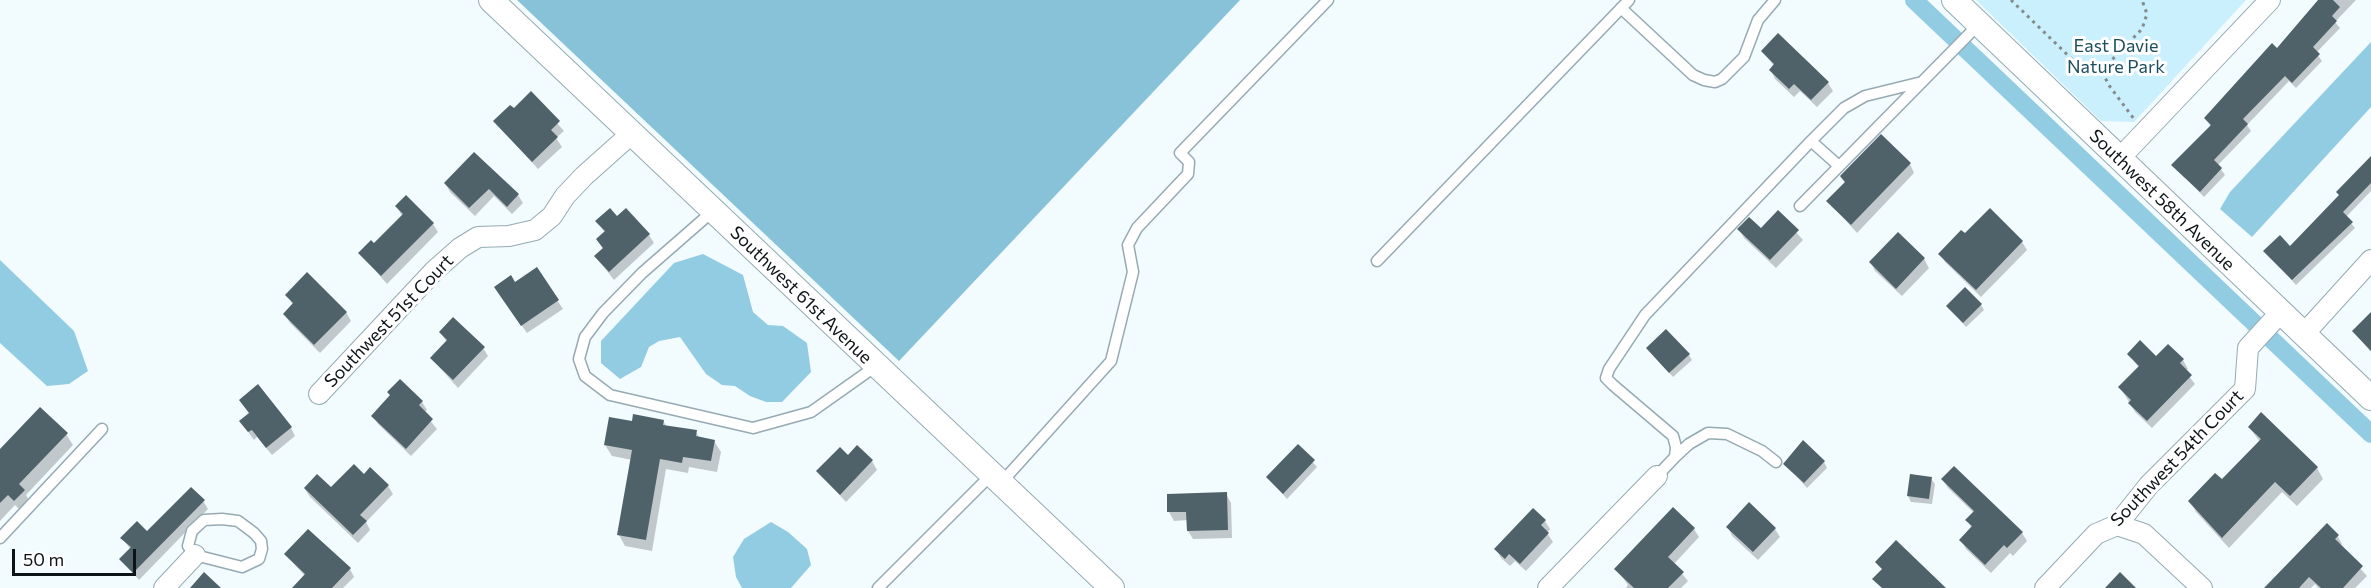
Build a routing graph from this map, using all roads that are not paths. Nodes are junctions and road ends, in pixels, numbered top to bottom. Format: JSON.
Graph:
{"nodes":[{"id":1,"x":491,"y":0,"type":"edge"},
{"id":2,"x":1328,"y":0,"type":"edge"},
{"id":3,"x":1775,"y":0,"type":"edge"},
{"id":4,"x":1954,"y":0,"type":"edge"},
{"id":5,"x":2270,"y":0,"type":"edge"},
{"id":6,"x":1625,"y":4,"type":"edge"},
{"id":7,"x":1979,"y":24,"type":"junction"},
{"id":8,"x":1919,"y":83,"type":"junction"},
{"id":9,"x":632,"y":134,"type":"junction"},
{"id":10,"x":1811,"y":141,"type":"junction"},
{"id":11,"x":2118,"y":159,"type":"junction"},
{"id":12,"x":1839,"y":166,"type":"junction"},
{"id":13,"x":1800,"y":206,"type":"dead end"},
{"id":14,"x":713,"y":211,"type":"junction"},
{"id":15,"x":2371,"y":260,"type":"edge"},
{"id":16,"x":1377,"y":261,"type":"dead end"},
{"id":17,"x":2280,"y":313,"type":"junction"},
{"id":18,"x":2303,"y":334,"type":"junction"},
{"id":19,"x":876,"y":366,"type":"junction"},
{"id":20,"x":319,"y":394,"type":"dead end"},
{"id":21,"x":2371,"y":398,"type":"edge"},
{"id":22,"x":102,"y":429,"type":"dead end"},
{"id":23,"x":1675,"y":457,"type":"junction"},
{"id":24,"x":1776,"y":462,"type":"dead end"},
{"id":25,"x":1657,"y":476,"type":"joint"},
{"id":26,"x":996,"y":479,"type":"junction"},
{"id":27,"x":2117,"y":525,"type":"junction"},
{"id":28,"x":0,"y":538,"type":"edge"},
{"id":29,"x":195,"y":555,"type":"junction"},
{"id":30,"x":164,"y":588,"type":"edge"},
{"id":31,"x":878,"y":588,"type":"edge"},
{"id":32,"x":1112,"y":588,"type":"edge"},
{"id":33,"x":1548,"y":588,"type":"edge"},
{"id":34,"x":2045,"y":588,"type":"edge"},
{"id":35,"x":2202,"y":588,"type":"edge"}],
"edges":[{"from":1,"to":9,"type":"street","name":"Southwest 61st Avenue"},
{"from":2,"to":26,"type":"lane"},
{"from":3,"to":6,"type":"lane"},
{"from":4,"to":7,"type":"street","name":"Southwest 58th Avenue"},
{"from":5,"to":11,"type":"street"},
{"from":6,"to":16,"type":"lane"},
{"from":7,"to":8,"type":"lane"},
{"from":7,"to":11,"type":"street","name":"Southwest 58th Avenue"},
{"from":8,"to":10,"type":"lane"},
{"from":8,"to":12,"type":"lane"},
{"from":9,"to":14,"type":"street","name":"Southwest 61st Avenue"},
{"from":9,"to":20,"type":"street","name":"Southwest 51st Court"},
{"from":10,"to":12,"type":"lane"},
{"from":10,"to":23,"type":"lane"},
{"from":11,"to":17,"type":"street","name":"Southwest 58th Avenue"},
{"from":12,"to":13,"type":"lane"},
{"from":14,"to":19,"type":"street","name":"Southwest 61st Avenue"},
{"from":14,"to":19,"type":"lane"},
{"from":15,"to":18,"type":"street"},
{"from":17,"to":18,"type":"street","name":"Southwest 58th Avenue"},
{"from":17,"to":27,"type":"street","name":"Southwest 54th Court"},
{"from":18,"to":21,"type":"street","name":"Southwest 58th Avenue"},
{"from":19,"to":26,"type":"street","name":"Southwest 61st Avenue"},
{"from":22,"to":28,"type":"lane"},
{"from":23,"to":24,"type":"lane"},
{"from":23,"to":25,"type":"lane"},
{"from":25,"to":33,"type":"street"},
{"from":26,"to":31,"type":"lane"},
{"from":26,"to":32,"type":"street","name":"Southwest 61st Avenue"},
{"from":27,"to":34,"type":"street","name":"Southwest 54th Court"},
{"from":27,"to":35,"type":"street"},
{"from":29,"to":29,"type":"lane"},
{"from":29,"to":30,"type":"street"}]}
